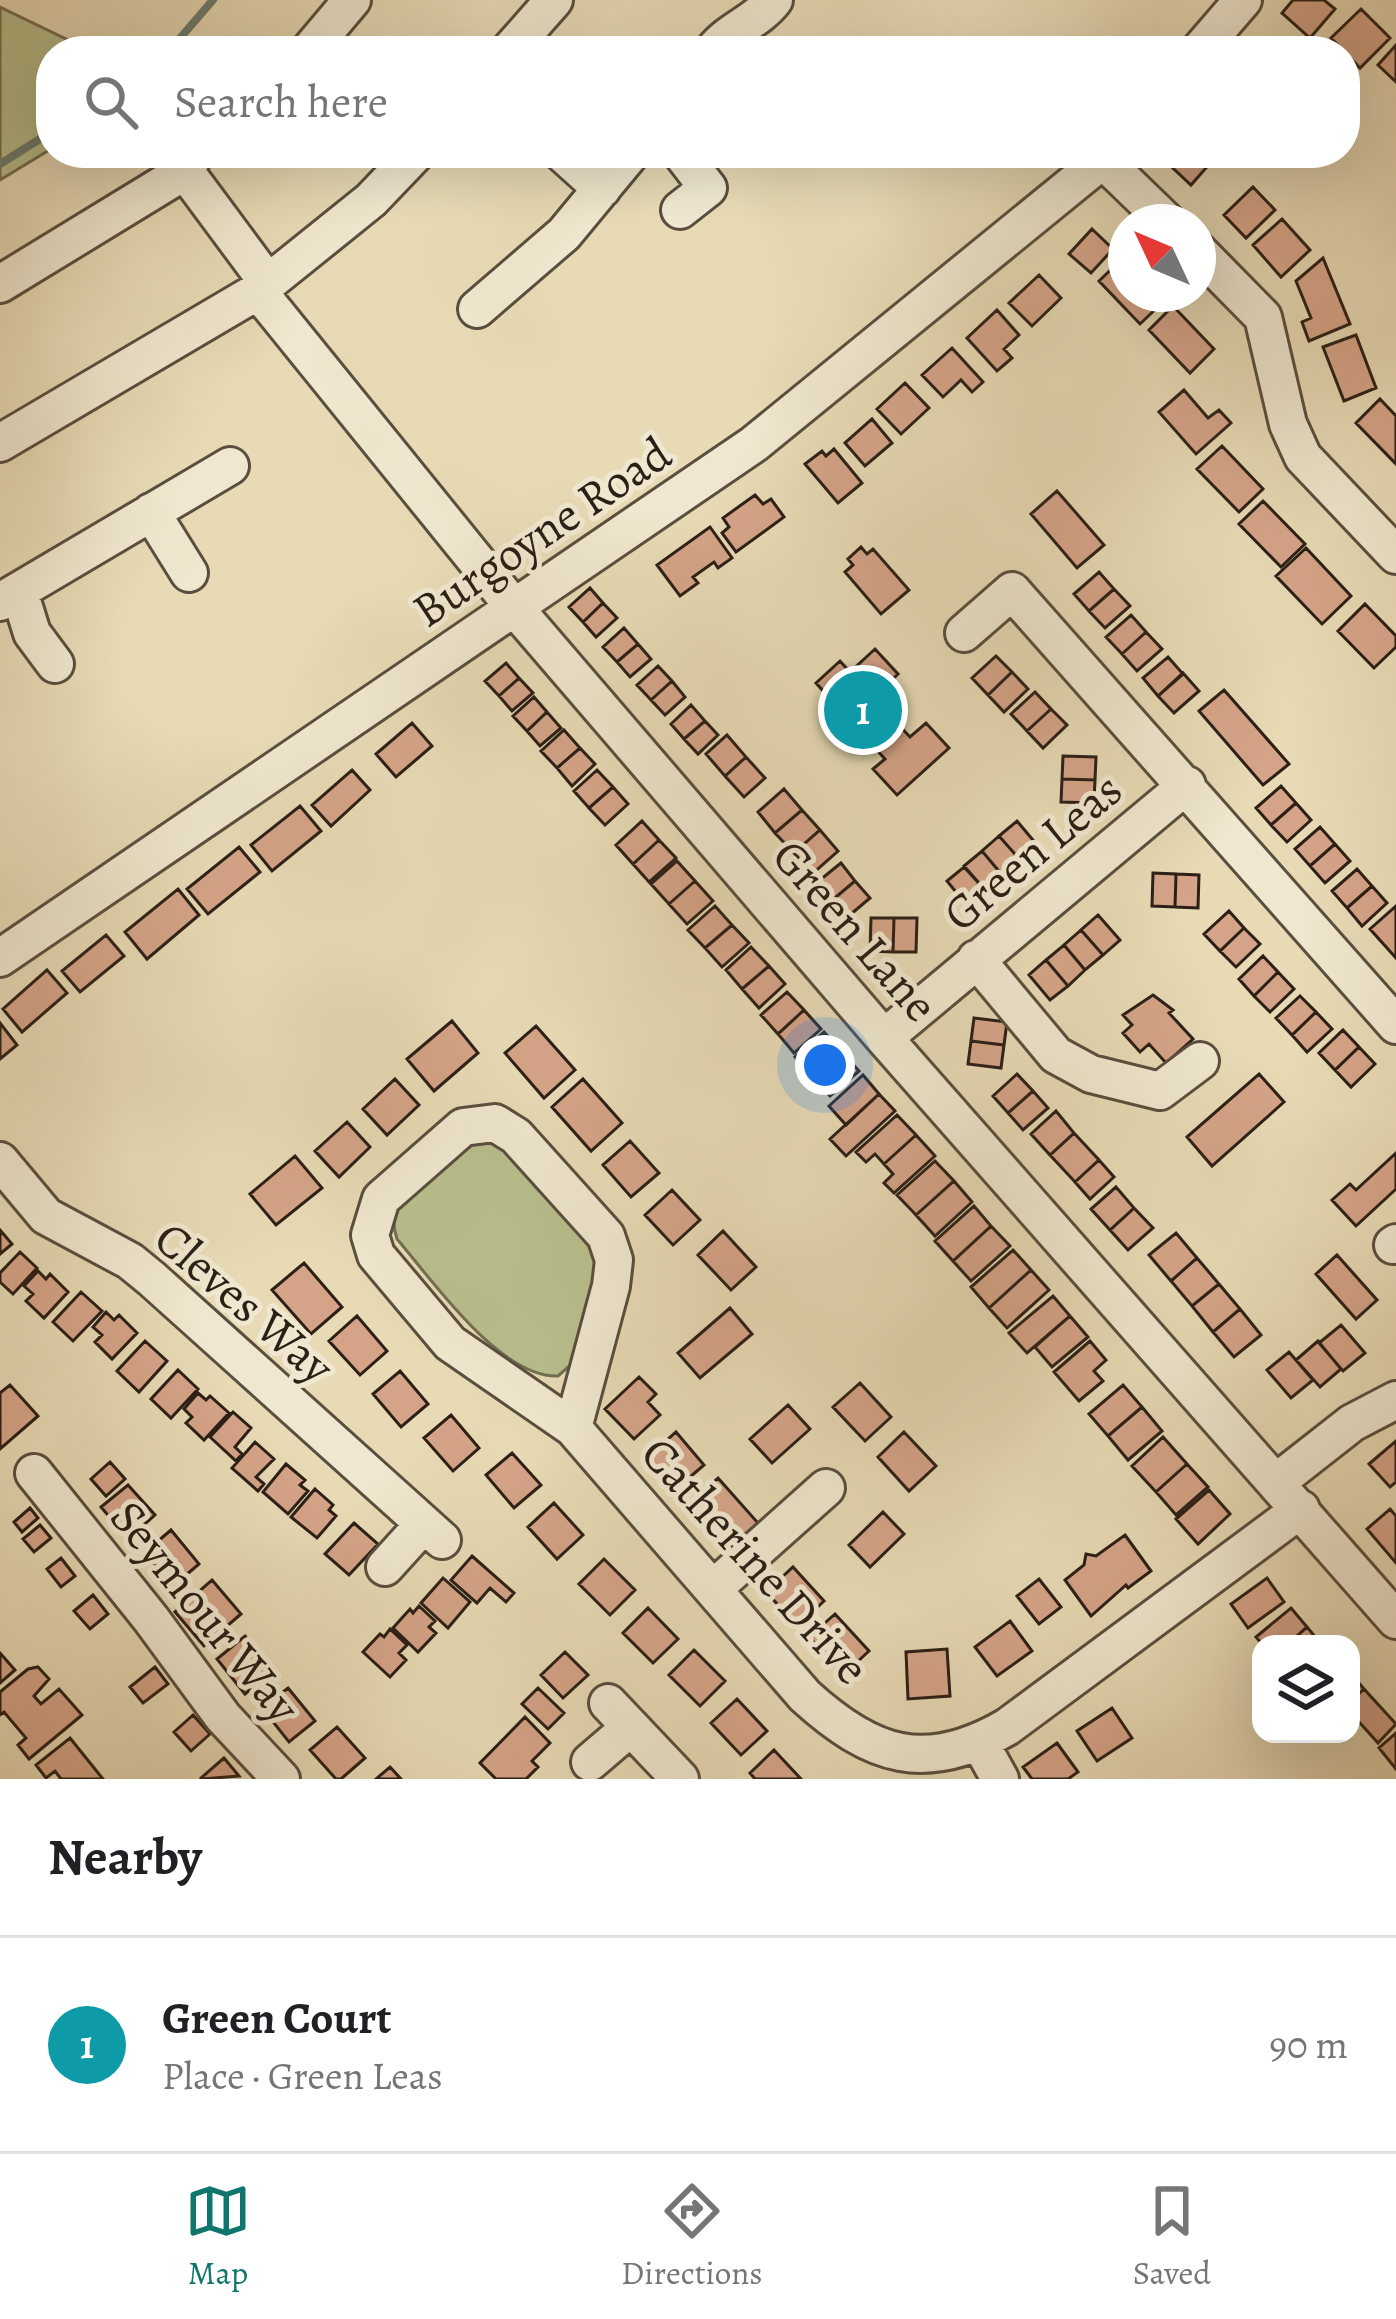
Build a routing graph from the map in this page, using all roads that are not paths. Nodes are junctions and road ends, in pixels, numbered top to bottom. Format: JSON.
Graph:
{"nodes":[{"id":1,"x":352,"y":0,"type":"edge"},
{"id":2,"x":554,"y":0,"type":"edge"},
{"id":3,"x":774,"y":0,"type":"edge"},
{"id":4,"x":1243,"y":0,"type":"edge"},
{"id":5,"x":322,"y":36,"type":"edge"},
{"id":6,"x":522,"y":36,"type":"edge"},
{"id":7,"x":724,"y":36,"type":"edge"},
{"id":8,"x":1212,"y":36,"type":"edge"},
{"id":9,"x":176,"y":168,"type":"edge"},
{"id":10,"x":195,"y":168,"type":"edge"},
{"id":11,"x":402,"y":168,"type":"edge"},
{"id":12,"x":579,"y":168,"type":"edge"},
{"id":13,"x":619,"y":168,"type":"edge"},
{"id":14,"x":693,"y":168,"type":"edge"},
{"id":15,"x":1094,"y":168,"type":"edge"},
{"id":16,"x":1118,"y":168,"type":"edge"},
{"id":17,"x":602,"y":189,"type":"junction"},
{"id":18,"x":1151,"y":204,"type":"edge"},
{"id":19,"x":680,"y":209,"type":"dead end"},
{"id":20,"x":1216,"y":269,"type":"edge"},
{"id":21,"x":0,"y":284,"type":"edge"},
{"id":22,"x":263,"y":287,"type":"junction"},
{"id":23,"x":477,"y":309,"type":"dead end"},
{"id":24,"x":0,"y":443,"type":"edge"},
{"id":25,"x":230,"y":466,"type":"dead end"},
{"id":26,"x":151,"y":512,"type":"junction"},
{"id":27,"x":1396,"y":555,"type":"edge"},
{"id":28,"x":189,"y":573,"type":"dead end"},
{"id":29,"x":9,"y":596,"type":"edge"},
{"id":30,"x":513,"y":606,"type":"junction"},
{"id":31,"x":964,"y":633,"type":"dead end"},
{"id":32,"x":55,"y":664,"type":"dead end"},
{"id":33,"x":1187,"y":785,"type":"junction"},
{"id":34,"x":0,"y":958,"type":"edge"},
{"id":35,"x":976,"y":959,"type":"junction"},
{"id":36,"x":1396,"y":1024,"type":"edge"},
{"id":37,"x":884,"y":1038,"type":"junction"},
{"id":38,"x":1200,"y":1061,"type":"dead end"},
{"id":39,"x":0,"y":1161,"type":"edge"},
{"id":40,"x":1396,"y":1400,"type":"edge"},
{"id":41,"x":573,"y":1428,"type":"junction"},
{"id":42,"x":34,"y":1473,"type":"dead end"},
{"id":43,"x":826,"y":1488,"type":"dead end"},
{"id":44,"x":1290,"y":1495,"type":"junction"},
{"id":45,"x":385,"y":1567,"type":"dead end"},
{"id":46,"x":713,"y":1589,"type":"junction"},
{"id":47,"x":1396,"y":1619,"type":"edge"},
{"id":48,"x":980,"y":1743,"type":"junction"},
{"id":49,"x":590,"y":1762,"type":"dead end"},
{"id":50,"x":281,"y":1779,"type":"edge"},
{"id":51,"x":680,"y":1779,"type":"edge"},
{"id":52,"x":1000,"y":1779,"type":"edge"}],
"edges":[{"from":1,"to":5,"type":"street"},
{"from":2,"to":6,"type":"street"},
{"from":3,"to":7,"type":"street"},
{"from":4,"to":8,"type":"street"},
{"from":9,"to":21,"type":"street"},
{"from":10,"to":22,"type":"street","name":"Green Lane"},
{"from":11,"to":22,"type":"street"},
{"from":12,"to":17,"type":"street"},
{"from":13,"to":17,"type":"street"},
{"from":14,"to":19,"type":"street"},
{"from":15,"to":30,"type":"street","name":"Burgoyne Road"},
{"from":16,"to":18,"type":"street"},
{"from":17,"to":23,"type":"street"},
{"from":20,"to":27,"type":"street"},
{"from":22,"to":24,"type":"street"},
{"from":22,"to":30,"type":"street","name":"Green Lane"},
{"from":25,"to":26,"type":"street"},
{"from":26,"to":28,"type":"street"},
{"from":26,"to":29,"type":"street"},
{"from":29,"to":32,"type":"street"},
{"from":30,"to":34,"type":"street","name":"Burgoyne Road"},
{"from":30,"to":37,"type":"street","name":"Green Lane"},
{"from":31,"to":33,"type":"street","name":"Green Leas"},
{"from":33,"to":35,"type":"street","name":"Green Leas"},
{"from":33,"to":36,"type":"street","name":"Green Leas"},
{"from":35,"to":37,"type":"street","name":"Green Leas"},
{"from":35,"to":38,"type":"street"},
{"from":37,"to":44,"type":"street","name":"Green Lane"},
{"from":39,"to":45,"type":"street","name":"Cleves Way"},
{"from":40,"to":44,"type":"street","name":"Catherine Drive"},
{"from":41,"to":41,"type":"street","name":"Catherine Drive"},
{"from":41,"to":46,"type":"street","name":"Catherine Drive"},
{"from":42,"to":50,"type":"street","name":"Seymour Way"},
{"from":43,"to":46,"type":"street"},
{"from":44,"to":47,"type":"street","name":"Green Lane"},
{"from":44,"to":48,"type":"street","name":"Catherine Drive"},
{"from":46,"to":48,"type":"street","name":"Catherine Drive"},
{"from":48,"to":52,"type":"street"},
{"from":49,"to":51,"type":"street"}]}
